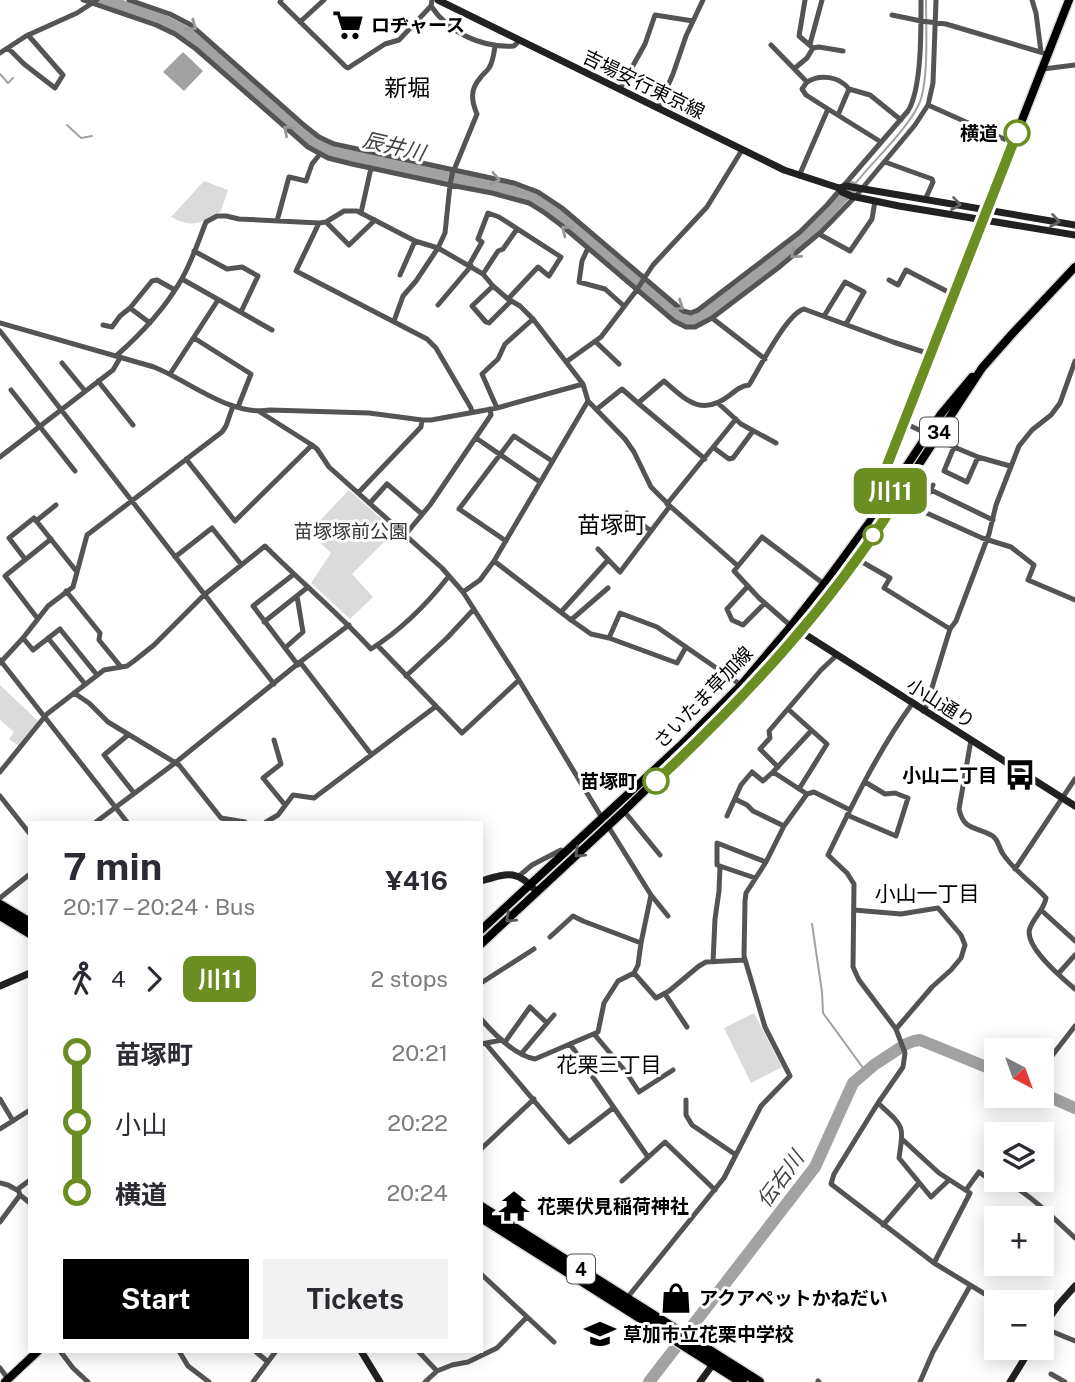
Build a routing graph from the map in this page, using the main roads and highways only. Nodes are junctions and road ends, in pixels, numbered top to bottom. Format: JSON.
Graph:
{"nodes":[{"id":1,"x":1069,"y":0,"type":"edge"},
{"id":2,"x":434,"y":2,"type":"edge"},
{"id":3,"x":856,"y":193,"type":"junction"},
{"id":4,"x":987,"y":209,"type":"junction"},
{"id":5,"x":983,"y":220,"type":"junction"},
{"id":6,"x":1075,"y":225,"type":"edge"},
{"id":7,"x":1075,"y":235,"type":"edge"},
{"id":8,"x":1075,"y":267,"type":"edge"},
{"id":9,"x":931,"y":436,"type":"junction"},
{"id":10,"x":890,"y":491,"type":"junction"},
{"id":11,"x":898,"y":498,"type":"junction"},
{"id":12,"x":791,"y":626,"type":"junction"},
{"id":13,"x":800,"y":631,"type":"junction"},
{"id":14,"x":1075,"y":806,"type":"edge"},
{"id":15,"x":483,"y":880,"type":"edge"},
{"id":16,"x":531,"y":885,"type":"junction"},
{"id":17,"x":537,"y":892,"type":"junction"},
{"id":18,"x":0,"y":905,"type":"edge"},
{"id":19,"x":0,"y":915,"type":"edge"},
{"id":20,"x":28,"y":922,"type":"edge"},
{"id":21,"x":483,"y":928,"type":"edge"},
{"id":22,"x":28,"y":932,"type":"edge"},
{"id":23,"x":483,"y":942,"type":"edge"},
{"id":24,"x":28,"y":974,"type":"edge"},
{"id":25,"x":0,"y":986,"type":"edge"},
{"id":26,"x":483,"y":1208,"type":"edge"},
{"id":27,"x":483,"y":1218,"type":"edge"},
{"id":28,"x":1075,"y":1286,"type":"edge"},
{"id":29,"x":1054,"y":1311,"type":"edge"},
{"id":30,"x":677,"y":1336,"type":"junction"},
{"id":31,"x":36,"y":1353,"type":"edge"},
{"id":32,"x":362,"y":1353,"type":"edge"},
{"id":33,"x":715,"y":1360,"type":"junction"},
{"id":34,"x":1024,"y":1360,"type":"edge"},
{"id":35,"x":376,"y":1379,"type":"edge"},
{"id":36,"x":6,"y":1380,"type":"edge"},
{"id":37,"x":700,"y":1382,"type":"edge"},
{"id":38,"x":742,"y":1382,"type":"edge"},
{"id":39,"x":760,"y":1382,"type":"edge"},
{"id":40,"x":1010,"y":1382,"type":"edge"}],
"edges":[{"from":1,"to":4,"type":"main road","number":"34"},
{"from":2,"to":3,"type":"main road","name":"吉場安行東京線"},
{"from":3,"to":4,"type":"main road","name":"吉場安行東京線","one_way":true},
{"from":3,"to":5,"type":"main road","name":"吉場安行東京線"},
{"from":4,"to":5,"type":"main road","number":"34"},
{"from":4,"to":6,"type":"main road","name":"吉場安行東京線","one_way":true},
{"from":5,"to":7,"type":"main road","name":"吉場安行東京線"},
{"from":5,"to":10,"type":"main road","number":"34"},
{"from":8,"to":9,"type":"main road","name":"さいたま草加線","number":"34"},
{"from":9,"to":10,"type":"main road","name":"さいたま草加線","number":"34"},
{"from":9,"to":11,"type":"main road","name":"さいたま草加線","number":"34"},
{"from":10,"to":11,"type":"main road"},
{"from":10,"to":12,"type":"main road","name":"さいたま草加線","number":"34"},
{"from":11,"to":13,"type":"main road","name":"さいたま草加線","number":"34"},
{"from":12,"to":13,"type":"main road","name":"小山通り"},
{"from":12,"to":16,"type":"main road","name":"さいたま草加線","number":"34"},
{"from":13,"to":14,"type":"main road","name":"小山通り"},
{"from":13,"to":17,"type":"main road","name":"さいたま草加線","number":"34","one_way":true},
{"from":15,"to":16,"type":"main road"},
{"from":16,"to":17,"type":"main road"},
{"from":16,"to":21,"type":"main road","name":"さいたま草加線","number":"34"},
{"from":17,"to":23,"type":"main road","name":"さいたま草加線","number":"34","one_way":true},
{"from":18,"to":20,"type":"highway"},
{"from":19,"to":22,"type":"highway"},
{"from":24,"to":25,"type":"main road"},
{"from":26,"to":30,"type":"highway","number":"4"},
{"from":27,"to":30,"type":"highway","number":"4"},
{"from":28,"to":29,"type":"main road"},
{"from":30,"to":33,"type":"highway","number":"4"},
{"from":31,"to":36,"type":"main road"},
{"from":32,"to":35,"type":"main road"},
{"from":33,"to":37,"type":"main road"},
{"from":33,"to":38,"type":"highway","number":"4"},
{"from":33,"to":39,"type":"highway","number":"4"},
{"from":34,"to":40,"type":"main road"}]}
